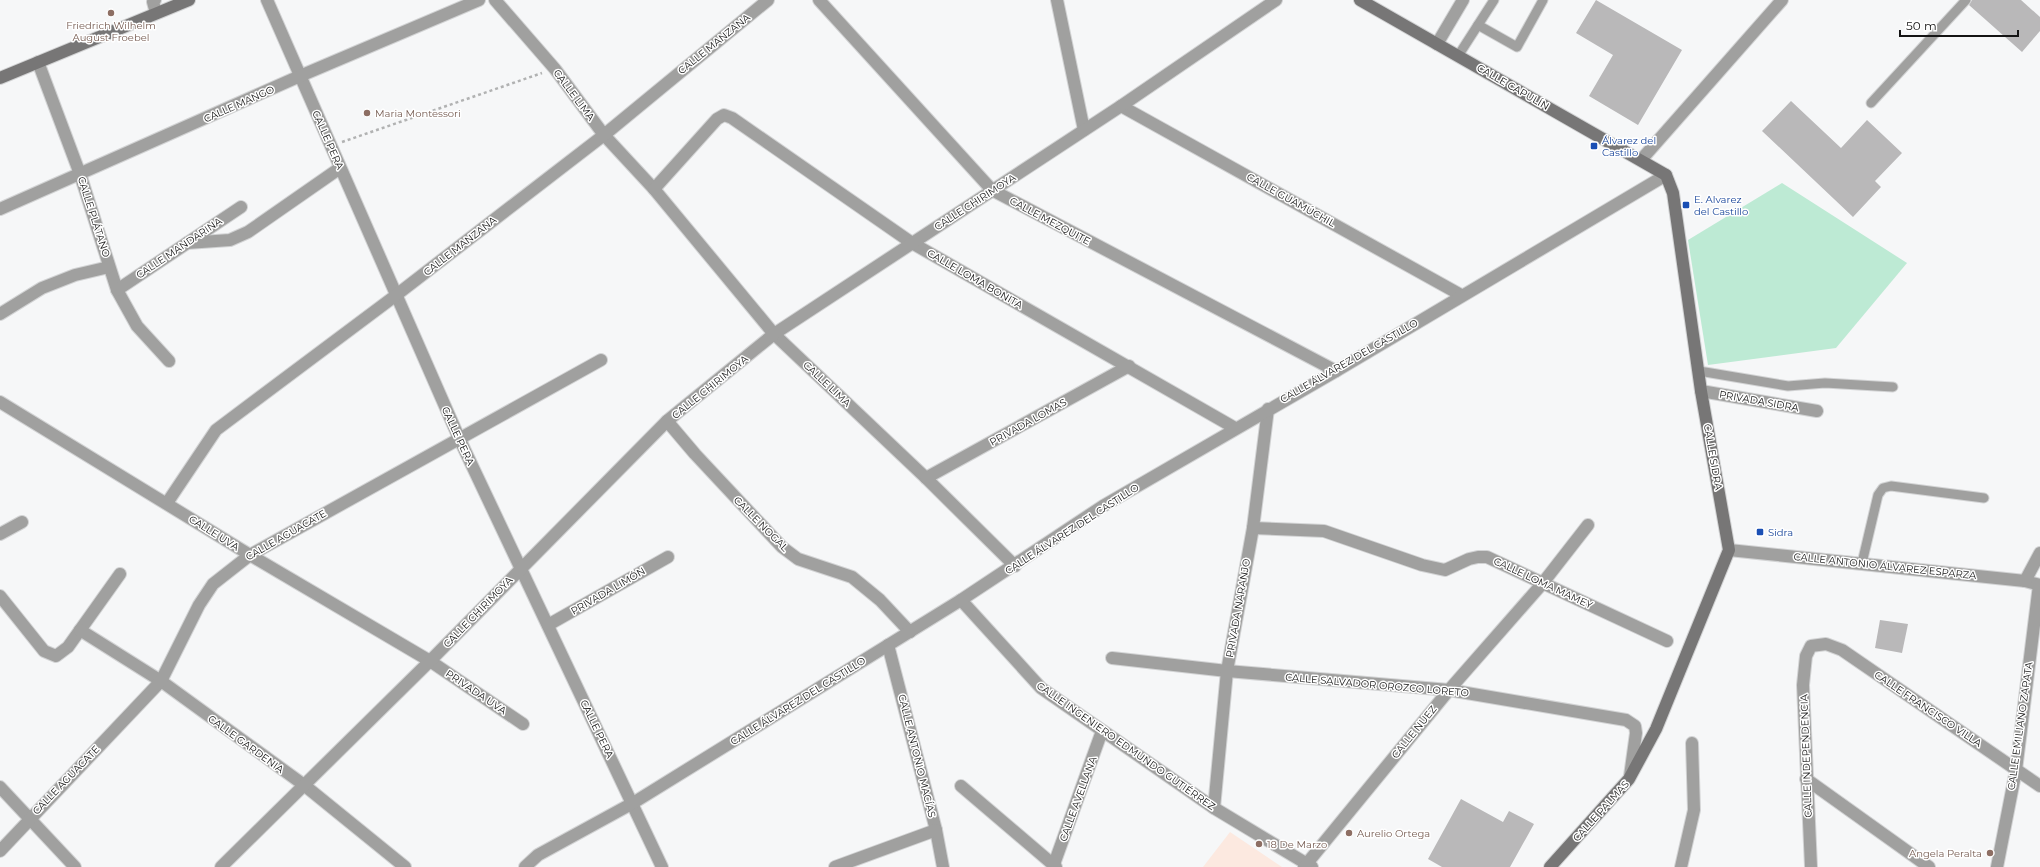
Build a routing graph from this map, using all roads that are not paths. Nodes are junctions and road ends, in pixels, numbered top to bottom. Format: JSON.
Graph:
{"nodes":[{"id":1,"x":189,"y":0,"type":"edge"},
{"id":2,"x":267,"y":0,"type":"edge"},
{"id":3,"x":479,"y":0,"type":"edge"},
{"id":4,"x":496,"y":0,"type":"edge"},
{"id":5,"x":768,"y":0,"type":"edge"},
{"id":6,"x":819,"y":0,"type":"edge"},
{"id":7,"x":1057,"y":0,"type":"edge"},
{"id":8,"x":1276,"y":0,"type":"edge"},
{"id":9,"x":1360,"y":0,"type":"edge"},
{"id":10,"x":1462,"y":0,"type":"edge"},
{"id":11,"x":1494,"y":0,"type":"edge"},
{"id":12,"x":1543,"y":0,"type":"edge"},
{"id":13,"x":1966,"y":0,"type":"edge"},
{"id":14,"x":1779,"y":1,"type":"edge"},
{"id":15,"x":154,"y":4,"type":"edge"},
{"id":16,"x":1478,"y":25,"type":"junction"},
{"id":17,"x":1437,"y":44,"type":"junction"},
{"id":18,"x":1458,"y":56,"type":"junction"},
{"id":19,"x":38,"y":62,"type":"junction"},
{"id":20,"x":300,"y":76,"type":"junction"},
{"id":21,"x":0,"y":78,"type":"edge"},
{"id":22,"x":1870,"y":104,"type":"dead end"},
{"id":23,"x":1121,"y":106,"type":"junction"},
{"id":24,"x":1084,"y":130,"type":"junction"},
{"id":25,"x":604,"y":135,"type":"junction"},
{"id":26,"x":1641,"y":160,"type":"junction"},
{"id":27,"x":340,"y":168,"type":"junction"},
{"id":28,"x":80,"y":174,"type":"junction"},
{"id":29,"x":1666,"y":175,"type":"junction"},
{"id":30,"x":654,"y":189,"type":"junction"},
{"id":31,"x":992,"y":190,"type":"junction"},
{"id":32,"x":241,"y":207,"type":"dead end"},
{"id":33,"x":0,"y":209,"type":"edge"},
{"id":34,"x":187,"y":243,"type":"junction"},
{"id":35,"x":912,"y":243,"type":"junction"},
{"id":36,"x":109,"y":267,"type":"junction"},
{"id":37,"x":117,"y":290,"type":"junction"},
{"id":38,"x":1461,"y":295,"type":"junction"},
{"id":39,"x":395,"y":296,"type":"junction"},
{"id":40,"x":0,"y":314,"type":"edge"},
{"id":41,"x":774,"y":334,"type":"junction"},
{"id":42,"x":601,"y":360,"type":"dead end"},
{"id":43,"x":169,"y":361,"type":"dead end"},
{"id":44,"x":1129,"y":366,"type":"junction"},
{"id":45,"x":1336,"y":371,"type":"junction"},
{"id":46,"x":1699,"y":371,"type":"junction"},
{"id":47,"x":1893,"y":387,"type":"dead end"},
{"id":48,"x":1701,"y":391,"type":"junction"},
{"id":49,"x":0,"y":402,"type":"edge"},
{"id":50,"x":1268,"y":409,"type":"junction"},
{"id":51,"x":1816,"y":411,"type":"dead end"},
{"id":52,"x":667,"y":421,"type":"junction"},
{"id":53,"x":1236,"y":428,"type":"junction"},
{"id":54,"x":459,"y":438,"type":"junction"},
{"id":55,"x":926,"y":478,"type":"junction"},
{"id":56,"x":1984,"y":498,"type":"dead end"},
{"id":57,"x":167,"y":503,"type":"junction"},
{"id":58,"x":22,"y":522,"type":"dead end"},
{"id":59,"x":1588,"y":525,"type":"dead end"},
{"id":60,"x":1253,"y":528,"type":"junction"},
{"id":61,"x":0,"y":534,"type":"edge"},
{"id":62,"x":1729,"y":550,"type":"junction"},
{"id":63,"x":2040,"y":553,"type":"edge"},
{"id":64,"x":250,"y":555,"type":"junction"},
{"id":65,"x":668,"y":557,"type":"dead end"},
{"id":66,"x":1862,"y":563,"type":"junction"},
{"id":67,"x":1015,"y":566,"type":"junction"},
{"id":68,"x":520,"y":568,"type":"junction"},
{"id":69,"x":120,"y":574,"type":"dead end"},
{"id":70,"x":2025,"y":581,"type":"junction"},
{"id":71,"x":1542,"y":584,"type":"junction"},
{"id":72,"x":2039,"y":585,"type":"edge"},
{"id":73,"x":0,"y":596,"type":"edge"},
{"id":74,"x":961,"y":600,"type":"junction"},
{"id":75,"x":548,"y":625,"type":"junction"},
{"id":76,"x":80,"y":630,"type":"junction"},
{"id":77,"x":910,"y":632,"type":"junction"},
{"id":78,"x":1667,"y":641,"type":"dead end"},
{"id":79,"x":888,"y":645,"type":"junction"},
{"id":80,"x":1811,"y":646,"type":"joint"},
{"id":81,"x":1112,"y":658,"type":"dead end"},
{"id":82,"x":430,"y":661,"type":"junction"},
{"id":83,"x":1227,"y":672,"type":"junction"},
{"id":84,"x":161,"y":681,"type":"junction"},
{"id":85,"x":1449,"y":690,"type":"junction"},
{"id":86,"x":523,"y":724,"type":"dead end"},
{"id":87,"x":1102,"y":730,"type":"junction"},
{"id":88,"x":1692,"y":743,"type":"dead end"},
{"id":89,"x":2016,"y":770,"type":"junction"},
{"id":90,"x":1629,"y":778,"type":"junction"},
{"id":91,"x":1806,"y":779,"type":"junction"},
{"id":92,"x":304,"y":785,"type":"junction"},
{"id":93,"x":961,"y":786,"type":"dead end"},
{"id":94,"x":2040,"y":786,"type":"edge"},
{"id":95,"x":0,"y":787,"type":"edge"},
{"id":96,"x":633,"y":803,"type":"junction"},
{"id":97,"x":1214,"y":808,"type":"junction"},
{"id":98,"x":29,"y":818,"type":"junction"},
{"id":99,"x":936,"y":830,"type":"junction"},
{"id":100,"x":0,"y":851,"type":"edge"},
{"id":101,"x":1054,"y":866,"type":"edge"},
{"id":102,"x":1308,"y":866,"type":"edge"},
{"id":103,"x":75,"y":867,"type":"edge"},
{"id":104,"x":221,"y":867,"type":"edge"},
{"id":105,"x":405,"y":867,"type":"edge"},
{"id":106,"x":525,"y":867,"type":"edge"},
{"id":107,"x":662,"y":867,"type":"edge"},
{"id":108,"x":835,"y":867,"type":"edge"},
{"id":109,"x":943,"y":867,"type":"edge"},
{"id":110,"x":1550,"y":867,"type":"edge"},
{"id":111,"x":1681,"y":867,"type":"edge"},
{"id":112,"x":1811,"y":867,"type":"edge"},
{"id":113,"x":1929,"y":867,"type":"edge"},
{"id":114,"x":1997,"y":867,"type":"edge"}],
"edges":[{"from":1,"to":15,"type":"street"},
{"from":2,"to":20,"type":"street","name":"CALLE PERA"},
{"from":3,"to":20,"type":"street","name":"CALLE MANGO"},
{"from":4,"to":25,"type":"street","name":"CALLE LIMA"},
{"from":5,"to":25,"type":"street","name":"CALLE MANZANA"},
{"from":6,"to":31,"type":"street","name":"CALLE MEZQUITE"},
{"from":7,"to":24,"type":"street"},
{"from":8,"to":23,"type":"street","name":"CALLE CHIRIMOYA"},
{"from":9,"to":17,"type":"street","name":"CALLE CAPULÍN"},
{"from":10,"to":17,"type":"street"},
{"from":11,"to":16,"type":"lane"},
{"from":12,"to":16,"type":"lane"},
{"from":13,"to":22,"type":"lane"},
{"from":14,"to":26,"type":"street"},
{"from":15,"to":19,"type":"street"},
{"from":16,"to":18,"type":"lane"},
{"from":17,"to":18,"type":"street","name":"CALLE CAPULÍN"},
{"from":18,"to":26,"type":"street","name":"CALLE CAPULÍN"},
{"from":19,"to":21,"type":"street"},
{"from":19,"to":28,"type":"street","name":"CALLE PLÁTANO"},
{"from":20,"to":27,"type":"street","name":"CALLE PERA"},
{"from":20,"to":28,"type":"street","name":"CALLE MANGO"},
{"from":23,"to":24,"type":"street","name":"CALLE CHIRIMOYA"},
{"from":23,"to":38,"type":"street","name":"CALLE GUAMÚCHIL"},
{"from":24,"to":31,"type":"street","name":"CALLE CHIRIMOYA"},
{"from":25,"to":30,"type":"street","name":"CALLE LIMA"},
{"from":25,"to":39,"type":"street","name":"CALLE MANZANA"},
{"from":26,"to":29,"type":"street","name":"CALLE CAPULÍN"},
{"from":27,"to":34,"type":"street"},
{"from":27,"to":39,"type":"street","name":"CALLE PERA"},
{"from":28,"to":33,"type":"street","name":"CALLE MANGO"},
{"from":28,"to":36,"type":"street","name":"CALLE PLÁTANO"},
{"from":29,"to":38,"type":"street","name":"CALLE ÁLVAREZ DEL CASTILLO"},
{"from":29,"to":46,"type":"street","name":"CALLE SIDRA"},
{"from":30,"to":35,"type":"street","name":"CALLE LOMA BONITA"},
{"from":30,"to":41,"type":"street","name":"CALLE LIMA"},
{"from":31,"to":35,"type":"street","name":"CALLE CHIRIMOYA"},
{"from":31,"to":45,"type":"street","name":"CALLE MEZQUITE"},
{"from":32,"to":34,"type":"street","name":"CALLE MANDARINA"},
{"from":34,"to":37,"type":"street","name":"CALLE MANDARINA"},
{"from":35,"to":41,"type":"street","name":"CALLE CHIRIMOYA"},
{"from":35,"to":44,"type":"street","name":"CALLE LOMA BONITA"},
{"from":36,"to":37,"type":"street","name":"CALLE PLÁTANO"},
{"from":36,"to":40,"type":"street"},
{"from":37,"to":43,"type":"street","name":"CALLE PLÁTANO"},
{"from":38,"to":45,"type":"street","name":"CALLE ÁLVAREZ DEL CASTILLO"},
{"from":39,"to":54,"type":"street","name":"CALLE PERA"},
{"from":39,"to":57,"type":"street","name":"CALLE MANZANA"},
{"from":41,"to":52,"type":"street","name":"CALLE CHIRIMOYA"},
{"from":41,"to":55,"type":"street","name":"CALLE LIMA"},
{"from":42,"to":54,"type":"street","name":"CALLE AGUACATE"},
{"from":44,"to":53,"type":"street","name":"CALLE LOMA BONITA"},
{"from":44,"to":55,"type":"street","name":"PRIVADA LOMAS"},
{"from":45,"to":50,"type":"street","name":"CALLE ÁLVAREZ DEL CASTILLO"},
{"from":46,"to":47,"type":"lane"},
{"from":46,"to":48,"type":"street","name":"CALLE SIDRA"},
{"from":48,"to":51,"type":"street","name":"PRIVADA SIDRA"},
{"from":48,"to":62,"type":"street","name":"CALLE SIDRA"},
{"from":49,"to":57,"type":"street","name":"CALLE UVA"},
{"from":50,"to":53,"type":"street","name":"CALLE ÁLVAREZ DEL CASTILLO"},
{"from":50,"to":60,"type":"street","name":"PRIVADA NARANJO"},
{"from":52,"to":68,"type":"street","name":"CALLE CHIRIMOYA"},
{"from":52,"to":77,"type":"street","name":"CALLE NOGAL"},
{"from":53,"to":67,"type":"street","name":"CALLE ÁLVAREZ DEL CASTILLO"},
{"from":54,"to":64,"type":"street","name":"CALLE AGUACATE"},
{"from":54,"to":68,"type":"street","name":"CALLE PERA"},
{"from":55,"to":67,"type":"street","name":"CALLE LIMA"},
{"from":56,"to":66,"type":"lane"},
{"from":57,"to":64,"type":"street","name":"CALLE UVA"},
{"from":58,"to":61,"type":"street"},
{"from":59,"to":71,"type":"street","name":"CALLE NUEZ"},
{"from":60,"to":71,"type":"street","name":"CALLE LOMA MAMEY"},
{"from":60,"to":83,"type":"street","name":"PRIVADA NARANJO"},
{"from":62,"to":66,"type":"street","name":"CALLE ANTONIO ÁLVAREZ ESPARZA"},
{"from":62,"to":90,"type":"street","name":"CALLE PALMAS"},
{"from":63,"to":70,"type":"street"},
{"from":64,"to":82,"type":"street","name":"CALLE UVA"},
{"from":64,"to":84,"type":"street","name":"CALLE AGUACATE"},
{"from":65,"to":75,"type":"street","name":"PRIVADA LIMÓN"},
{"from":66,"to":70,"type":"street","name":"CALLE ANTONIO ÁLVAREZ ESPARZA"},
{"from":67,"to":74,"type":"street","name":"CALLE ÁLVAREZ DEL CASTILLO"},
{"from":68,"to":75,"type":"street","name":"CALLE PERA"},
{"from":68,"to":82,"type":"street","name":"CALLE CHIRIMOYA"},
{"from":69,"to":76,"type":"street"},
{"from":70,"to":72,"type":"street","name":"CALLE ANTONIO ÁLVAREZ ESPARZA"},
{"from":71,"to":78,"type":"street","name":"CALLE LOMA MAMEY"},
{"from":71,"to":85,"type":"street","name":"CALLE NUEZ"},
{"from":72,"to":89,"type":"street","name":"CALLE EMILIANO ZAPATA"},
{"from":73,"to":76,"type":"street"},
{"from":74,"to":77,"type":"street","name":"CALLE ÁLVAREZ DEL CASTILLO"},
{"from":74,"to":87,"type":"street","name":"CALLE INGENIERO EDMUNDO GUTIÉRREZ"},
{"from":75,"to":96,"type":"street","name":"CALLE PERA"},
{"from":76,"to":84,"type":"street","name":"CALLE GARDENIA"},
{"from":77,"to":79,"type":"street","name":"CALLE ÁLVAREZ DEL CASTILLO"},
{"from":79,"to":96,"type":"street","name":"CALLE ÁLVAREZ DEL CASTILLO"},
{"from":79,"to":99,"type":"street","name":"CALLE ANTONIO MACÍAS"},
{"from":80,"to":89,"type":"street","name":"CALLE FRANCISCO VILLA"},
{"from":80,"to":91,"type":"street","name":"CALLE INDEPENDENCIA"},
{"from":81,"to":83,"type":"street","name":"CALLE SALVADOR OROZCO LORETO"},
{"from":82,"to":86,"type":"street","name":"PRIVADA UVA"},
{"from":82,"to":92,"type":"street","name":"CALLE CHIRIMOYA"},
{"from":83,"to":85,"type":"street","name":"CALLE SALVADOR OROZCO LORETO"},
{"from":83,"to":97,"type":"street","name":"PRIVADA NARANJO"},
{"from":84,"to":92,"type":"street","name":"CALLE GARDENIA"},
{"from":84,"to":98,"type":"street","name":"CALLE AGUACATE"},
{"from":85,"to":90,"type":"street","name":"CALLE SALVADOR OROZCO LORETO"},
{"from":85,"to":102,"type":"street","name":"CALLE NUEZ"},
{"from":87,"to":97,"type":"street","name":"CALLE INGENIERO EDMUNDO GUTIÉRREZ"},
{"from":87,"to":101,"type":"street","name":"CALLE AVELLANA"},
{"from":88,"to":111,"type":"street"},
{"from":89,"to":94,"type":"street","name":"CALLE FRANCISCO VILLA"},
{"from":89,"to":114,"type":"street","name":"CALLE EMILIANO ZAPATA"},
{"from":90,"to":110,"type":"street","name":"CALLE PALMAS"},
{"from":91,"to":112,"type":"street","name":"CALLE INDEPENDENCIA"},
{"from":91,"to":113,"type":"street"},
{"from":92,"to":104,"type":"street","name":"CALLE CHIRIMOYA"},
{"from":92,"to":105,"type":"street","name":"CALLE GARDENIA"},
{"from":93,"to":101,"type":"street"},
{"from":95,"to":98,"type":"street"},
{"from":96,"to":106,"type":"street","name":"CALLE ÁLVAREZ DEL CASTILLO"},
{"from":96,"to":107,"type":"street","name":"CALLE PERA"},
{"from":97,"to":102,"type":"street","name":"CALLE INGENIERO EDMUNDO GUTIÉRREZ"},
{"from":98,"to":100,"type":"street","name":"CALLE AGUACATE"},
{"from":98,"to":103,"type":"street"},
{"from":99,"to":108,"type":"street"},
{"from":99,"to":109,"type":"street","name":"CALLE ANTONIO MACÍAS"}]}
